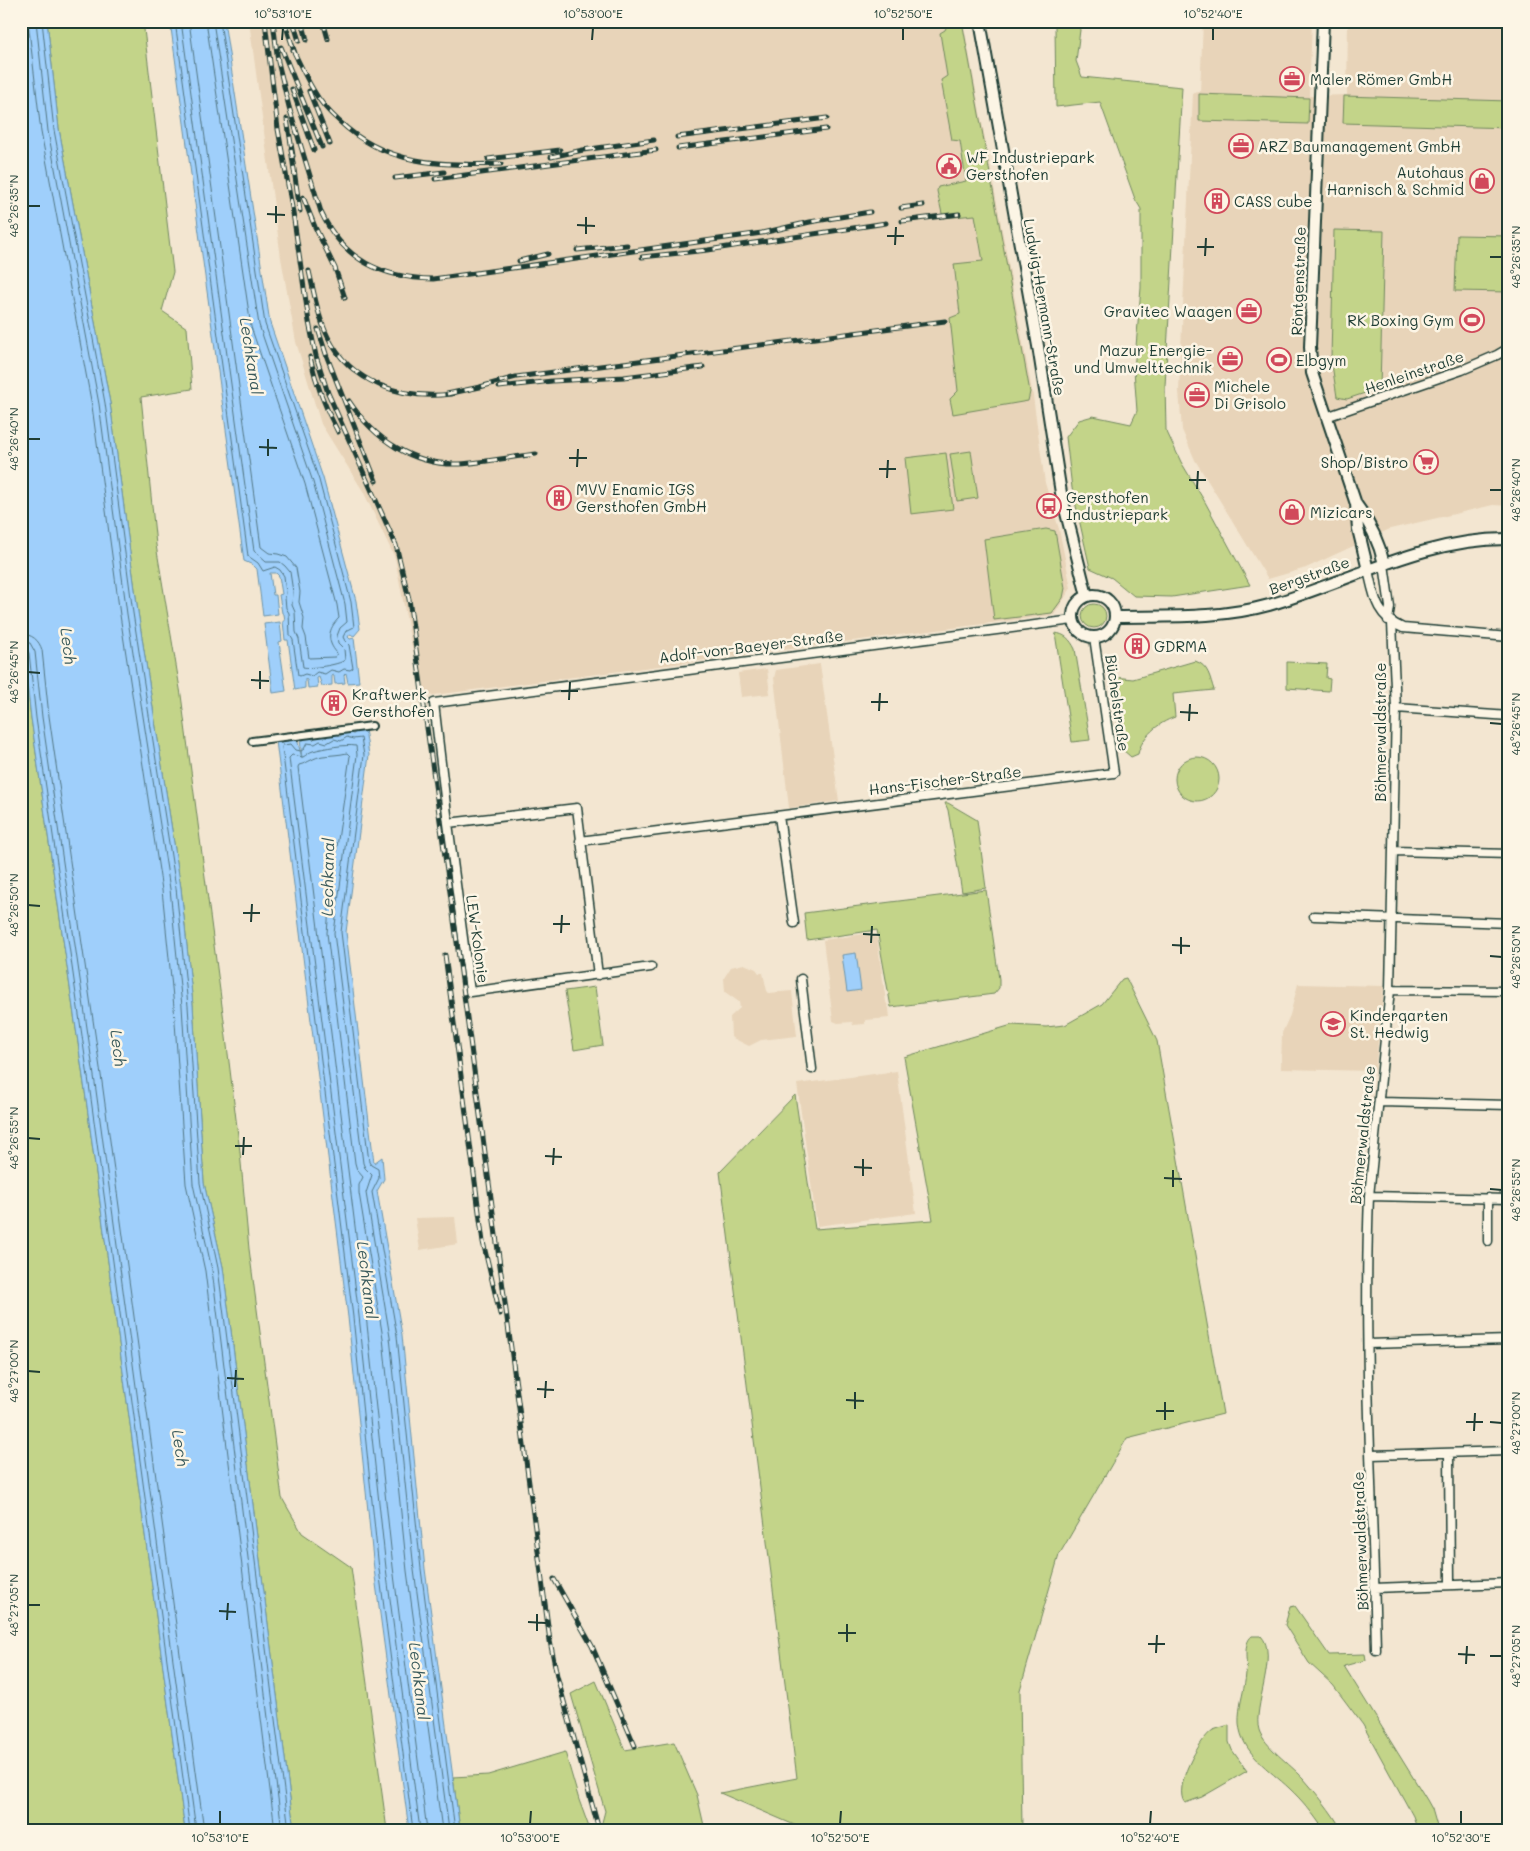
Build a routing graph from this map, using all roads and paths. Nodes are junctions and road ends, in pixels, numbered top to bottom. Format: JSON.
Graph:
{"nodes":[{"id":1,"x":980,"y":21,"type":"edge"},
{"id":2,"x":1323,"y":21,"type":"edge"},
{"id":3,"x":1509,"y":348,"type":"edge"},
{"id":4,"x":1326,"y":417,"type":"junction"},
{"id":5,"x":1356,"y":504,"type":"junction"},
{"id":6,"x":1509,"y":539,"type":"edge"},
{"id":7,"x":1384,"y":564,"type":"junction"},
{"id":8,"x":1368,"y":570,"type":"junction"},
{"id":9,"x":1087,"y":596,"type":"junction"},
{"id":10,"x":1115,"y":616,"type":"junction"},
{"id":11,"x":1073,"y":620,"type":"junction"},
{"id":12,"x":1390,"y":622,"type":"junction"},
{"id":13,"x":1094,"y":637,"type":"junction"},
{"id":14,"x":1509,"y":637,"type":"edge"},
{"id":15,"x":434,"y":703,"type":"joint"},
{"id":16,"x":1396,"y":708,"type":"junction"},
{"id":17,"x":1509,"y":716,"type":"edge"},
{"id":18,"x":372,"y":726,"type":"dead end"},
{"id":19,"x":252,"y":742,"type":"dead end"},
{"id":20,"x":1114,"y":773,"type":"joint"},
{"id":21,"x":779,"y":816,"type":"junction"},
{"id":22,"x":448,"y":823,"type":"junction"},
{"id":23,"x":580,"y":841,"type":"junction"},
{"id":24,"x":1394,"y":852,"type":"junction"},
{"id":25,"x":1509,"y":854,"type":"edge"},
{"id":26,"x":1314,"y":916,"type":"dead end"},
{"id":27,"x":1392,"y":920,"type":"junction"},
{"id":28,"x":794,"y":923,"type":"dead end"},
{"id":29,"x":1509,"y":923,"type":"edge"},
{"id":30,"x":652,"y":967,"type":"dead end"},
{"id":31,"x":598,"y":975,"type":"junction"},
{"id":32,"x":801,"y":979,"type":"dead end"},
{"id":33,"x":1390,"y":990,"type":"junction"},
{"id":34,"x":1509,"y":991,"type":"edge"},
{"id":35,"x":812,"y":1069,"type":"dead end"},
{"id":36,"x":1380,"y":1102,"type":"junction"},
{"id":37,"x":1509,"y":1105,"type":"edge"},
{"id":38,"x":1369,"y":1196,"type":"junction"},
{"id":39,"x":1488,"y":1198,"type":"junction"},
{"id":40,"x":1509,"y":1199,"type":"edge"},
{"id":41,"x":1488,"y":1241,"type":"dead end"},
{"id":42,"x":1509,"y":1340,"type":"edge"},
{"id":43,"x":1368,"y":1344,"type":"junction"},
{"id":44,"x":1509,"y":1452,"type":"edge"},
{"id":45,"x":1448,"y":1453,"type":"junction"},
{"id":46,"x":1371,"y":1455,"type":"junction"},
{"id":47,"x":1509,"y":1583,"type":"edge"},
{"id":48,"x":1450,"y":1584,"type":"junction"},
{"id":49,"x":1374,"y":1588,"type":"junction"},
{"id":50,"x":1376,"y":1650,"type":"dead end"}],
"edges":[{"from":1,"to":9,"type":"street","name":"Ludwig-Hermann-Straße"},
{"from":2,"to":4,"type":"street","name":"Röntgenstraße"},
{"from":3,"to":4,"type":"street","name":"Henleinstraße"},
{"from":4,"to":5,"type":"street","name":"Röntgenstraße"},
{"from":5,"to":7,"type":"street","name":"Röntgenstraße"},
{"from":5,"to":8,"type":"street","name":"Röntgenstraße"},
{"from":6,"to":7,"type":"street","name":"Bergstraße"},
{"from":7,"to":8,"type":"street","name":"Bergstraße"},
{"from":7,"to":12,"type":"street","name":"Böhmerwaldstraße"},
{"from":8,"to":10,"type":"street","name":"Bergstraße"},
{"from":8,"to":12,"type":"street"},
{"from":9,"to":10,"type":"street"},
{"from":9,"to":11,"type":"street"},
{"from":10,"to":13,"type":"street"},
{"from":11,"to":13,"type":"street"},
{"from":11,"to":15,"type":"street","name":"Adolf-von-Baeyer-Straße"},
{"from":12,"to":14,"type":"street"},
{"from":12,"to":16,"type":"street","name":"Böhmerwaldstraße"},
{"from":13,"to":20,"type":"street","name":"Büchelstraße"},
{"from":15,"to":22,"type":"street","name":"LEW-Kolonie"},
{"from":16,"to":17,"type":"street"},
{"from":16,"to":24,"type":"street","name":"Böhmerwaldstraße"},
{"from":18,"to":19,"type":"street"},
{"from":20,"to":21,"type":"street","name":"Hans-Fischer-Straße"},
{"from":21,"to":23,"type":"street","name":"Hans-Fischer-Straße"},
{"from":21,"to":28,"type":"street"},
{"from":22,"to":23,"type":"street"},
{"from":22,"to":31,"type":"street","name":"LEW-Kolonie"},
{"from":23,"to":31,"type":"street"},
{"from":24,"to":25,"type":"street"},
{"from":24,"to":27,"type":"street","name":"Böhmerwaldstraße"},
{"from":26,"to":27,"type":"street"},
{"from":27,"to":29,"type":"street"},
{"from":27,"to":33,"type":"street","name":"Böhmerwaldstraße"},
{"from":30,"to":31,"type":"street","name":"LEW-Kolonie"},
{"from":32,"to":35,"type":"street"},
{"from":33,"to":34,"type":"street"},
{"from":33,"to":36,"type":"street","name":"Böhmerwaldstraße"},
{"from":36,"to":37,"type":"street"},
{"from":36,"to":38,"type":"street","name":"Böhmerwaldstraße"},
{"from":38,"to":39,"type":"street"},
{"from":38,"to":43,"type":"street","name":"Böhmerwaldstraße"},
{"from":39,"to":40,"type":"street"},
{"from":39,"to":41,"type":"street"},
{"from":42,"to":43,"type":"street"},
{"from":43,"to":46,"type":"street","name":"Böhmerwaldstraße"},
{"from":44,"to":45,"type":"street"},
{"from":45,"to":46,"type":"street"},
{"from":45,"to":48,"type":"street"},
{"from":46,"to":49,"type":"street","name":"Böhmerwaldstraße"},
{"from":47,"to":48,"type":"street"},
{"from":48,"to":49,"type":"street"},
{"from":49,"to":50,"type":"street","name":"Böhmerwaldstraße"}]}
